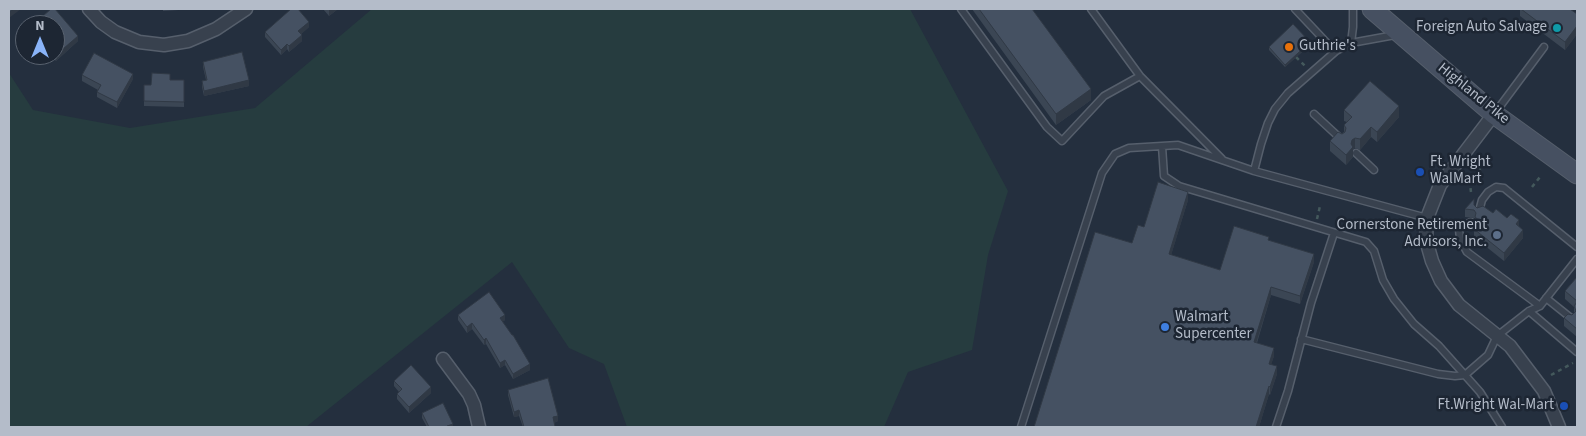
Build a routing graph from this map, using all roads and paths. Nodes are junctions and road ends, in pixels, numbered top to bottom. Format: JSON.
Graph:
{"nodes":[{"id":1,"x":89,"y":9,"type":"edge"},
{"id":2,"x":246,"y":9,"type":"edge"},
{"id":3,"x":961,"y":9,"type":"edge"},
{"id":4,"x":1091,"y":9,"type":"edge"},
{"id":5,"x":1296,"y":9,"type":"edge"},
{"id":6,"x":1353,"y":9,"type":"edge"},
{"id":7,"x":1372,"y":9,"type":"edge"},
{"id":8,"x":1401,"y":34,"type":"junction"},
{"id":9,"x":1351,"y":43,"type":"junction"},
{"id":10,"x":1544,"y":46,"type":"dead end"},
{"id":11,"x":1336,"y":51,"type":"junction"},
{"id":12,"x":1296,"y":57,"type":"edge"},
{"id":13,"x":1306,"y":68,"type":"dead end"},
{"id":14,"x":1140,"y":76,"type":"junction"},
{"id":15,"x":1314,"y":114,"type":"dead end"},
{"id":16,"x":1494,"y":114,"type":"junction"},
{"id":17,"x":1341,"y":139,"type":"edge"},
{"id":18,"x":1162,"y":146,"type":"junction"},
{"id":19,"x":1356,"y":153,"type":"dead end"},
{"id":20,"x":1222,"y":160,"type":"junction"},
{"id":21,"x":1473,"y":162,"type":"dead end"},
{"id":22,"x":1374,"y":170,"type":"dead end"},
{"id":23,"x":1254,"y":171,"type":"junction"},
{"id":24,"x":1577,"y":174,"type":"edge"},
{"id":25,"x":1540,"y":177,"type":"dead end"},
{"id":26,"x":1532,"y":187,"type":"dead end"},
{"id":27,"x":1471,"y":192,"type":"dead end"},
{"id":28,"x":1320,"y":206,"type":"dead end"},
{"id":29,"x":1479,"y":211,"type":"edge"},
{"id":30,"x":1427,"y":218,"type":"junction"},
{"id":31,"x":1316,"y":221,"type":"dead end"},
{"id":32,"x":1471,"y":222,"type":"dead end"},
{"id":33,"x":1334,"y":234,"type":"junction"},
{"id":34,"x":1577,"y":246,"type":"edge"},
{"id":35,"x":1577,"y":259,"type":"edge"},
{"id":36,"x":1546,"y":298,"type":"junction"},
{"id":37,"x":1540,"y":306,"type":"junction"},
{"id":38,"x":1529,"y":312,"type":"junction"},
{"id":39,"x":1571,"y":318,"type":"edge"},
{"id":40,"x":1497,"y":336,"type":"junction"},
{"id":41,"x":1301,"y":339,"type":"junction"},
{"id":42,"x":1577,"y":352,"type":"edge"},
{"id":43,"x":443,"y":359,"type":"dead end"},
{"id":44,"x":1573,"y":364,"type":"dead end"},
{"id":45,"x":1465,"y":374,"type":"junction"},
{"id":46,"x":1551,"y":375,"type":"dead end"},
{"id":47,"x":479,"y":427,"type":"edge"},
{"id":48,"x":1021,"y":427,"type":"edge"},
{"id":49,"x":1276,"y":427,"type":"edge"},
{"id":50,"x":1502,"y":427,"type":"edge"},
{"id":51,"x":1559,"y":427,"type":"edge"}],
"edges":[{"from":1,"to":2,"type":"street"},
{"from":3,"to":14,"type":"lane"},
{"from":4,"to":14,"type":"lane"},
{"from":5,"to":11,"type":"lane"},
{"from":6,"to":9,"type":"lane"},
{"from":7,"to":8,"type":"main road","name":"Highland Pike"},
{"from":8,"to":9,"type":"lane"},
{"from":8,"to":16,"type":"main road","name":"Highland Pike"},
{"from":9,"to":11,"type":"lane"},
{"from":10,"to":16,"type":"lane"},
{"from":11,"to":23,"type":"lane"},
{"from":12,"to":13,"type":"path"},
{"from":14,"to":20,"type":"lane"},
{"from":15,"to":17,"type":"lane"},
{"from":16,"to":24,"type":"main road","name":"Highland Pike"},
{"from":16,"to":30,"type":"street"},
{"from":18,"to":20,"type":"lane"},
{"from":18,"to":33,"type":"lane"},
{"from":18,"to":48,"type":"lane"},
{"from":19,"to":22,"type":"lane"},
{"from":20,"to":23,"type":"lane"},
{"from":21,"to":27,"type":"path"},
{"from":23,"to":30,"type":"lane"},
{"from":25,"to":26,"type":"path"},
{"from":28,"to":31,"type":"path"},
{"from":29,"to":34,"type":"lane"},
{"from":30,"to":40,"type":"street"},
{"from":32,"to":37,"type":"lane"},
{"from":33,"to":41,"type":"lane"},
{"from":33,"to":45,"type":"lane"},
{"from":35,"to":36,"type":"lane"},
{"from":36,"to":37,"type":"lane"},
{"from":36,"to":39,"type":"lane"},
{"from":37,"to":38,"type":"lane"},
{"from":38,"to":40,"type":"lane"},
{"from":38,"to":42,"type":"lane"},
{"from":40,"to":45,"type":"lane"},
{"from":40,"to":51,"type":"street"},
{"from":41,"to":45,"type":"lane"},
{"from":41,"to":49,"type":"lane"},
{"from":43,"to":47,"type":"street"},
{"from":44,"to":46,"type":"path"},
{"from":45,"to":50,"type":"lane"}]}
